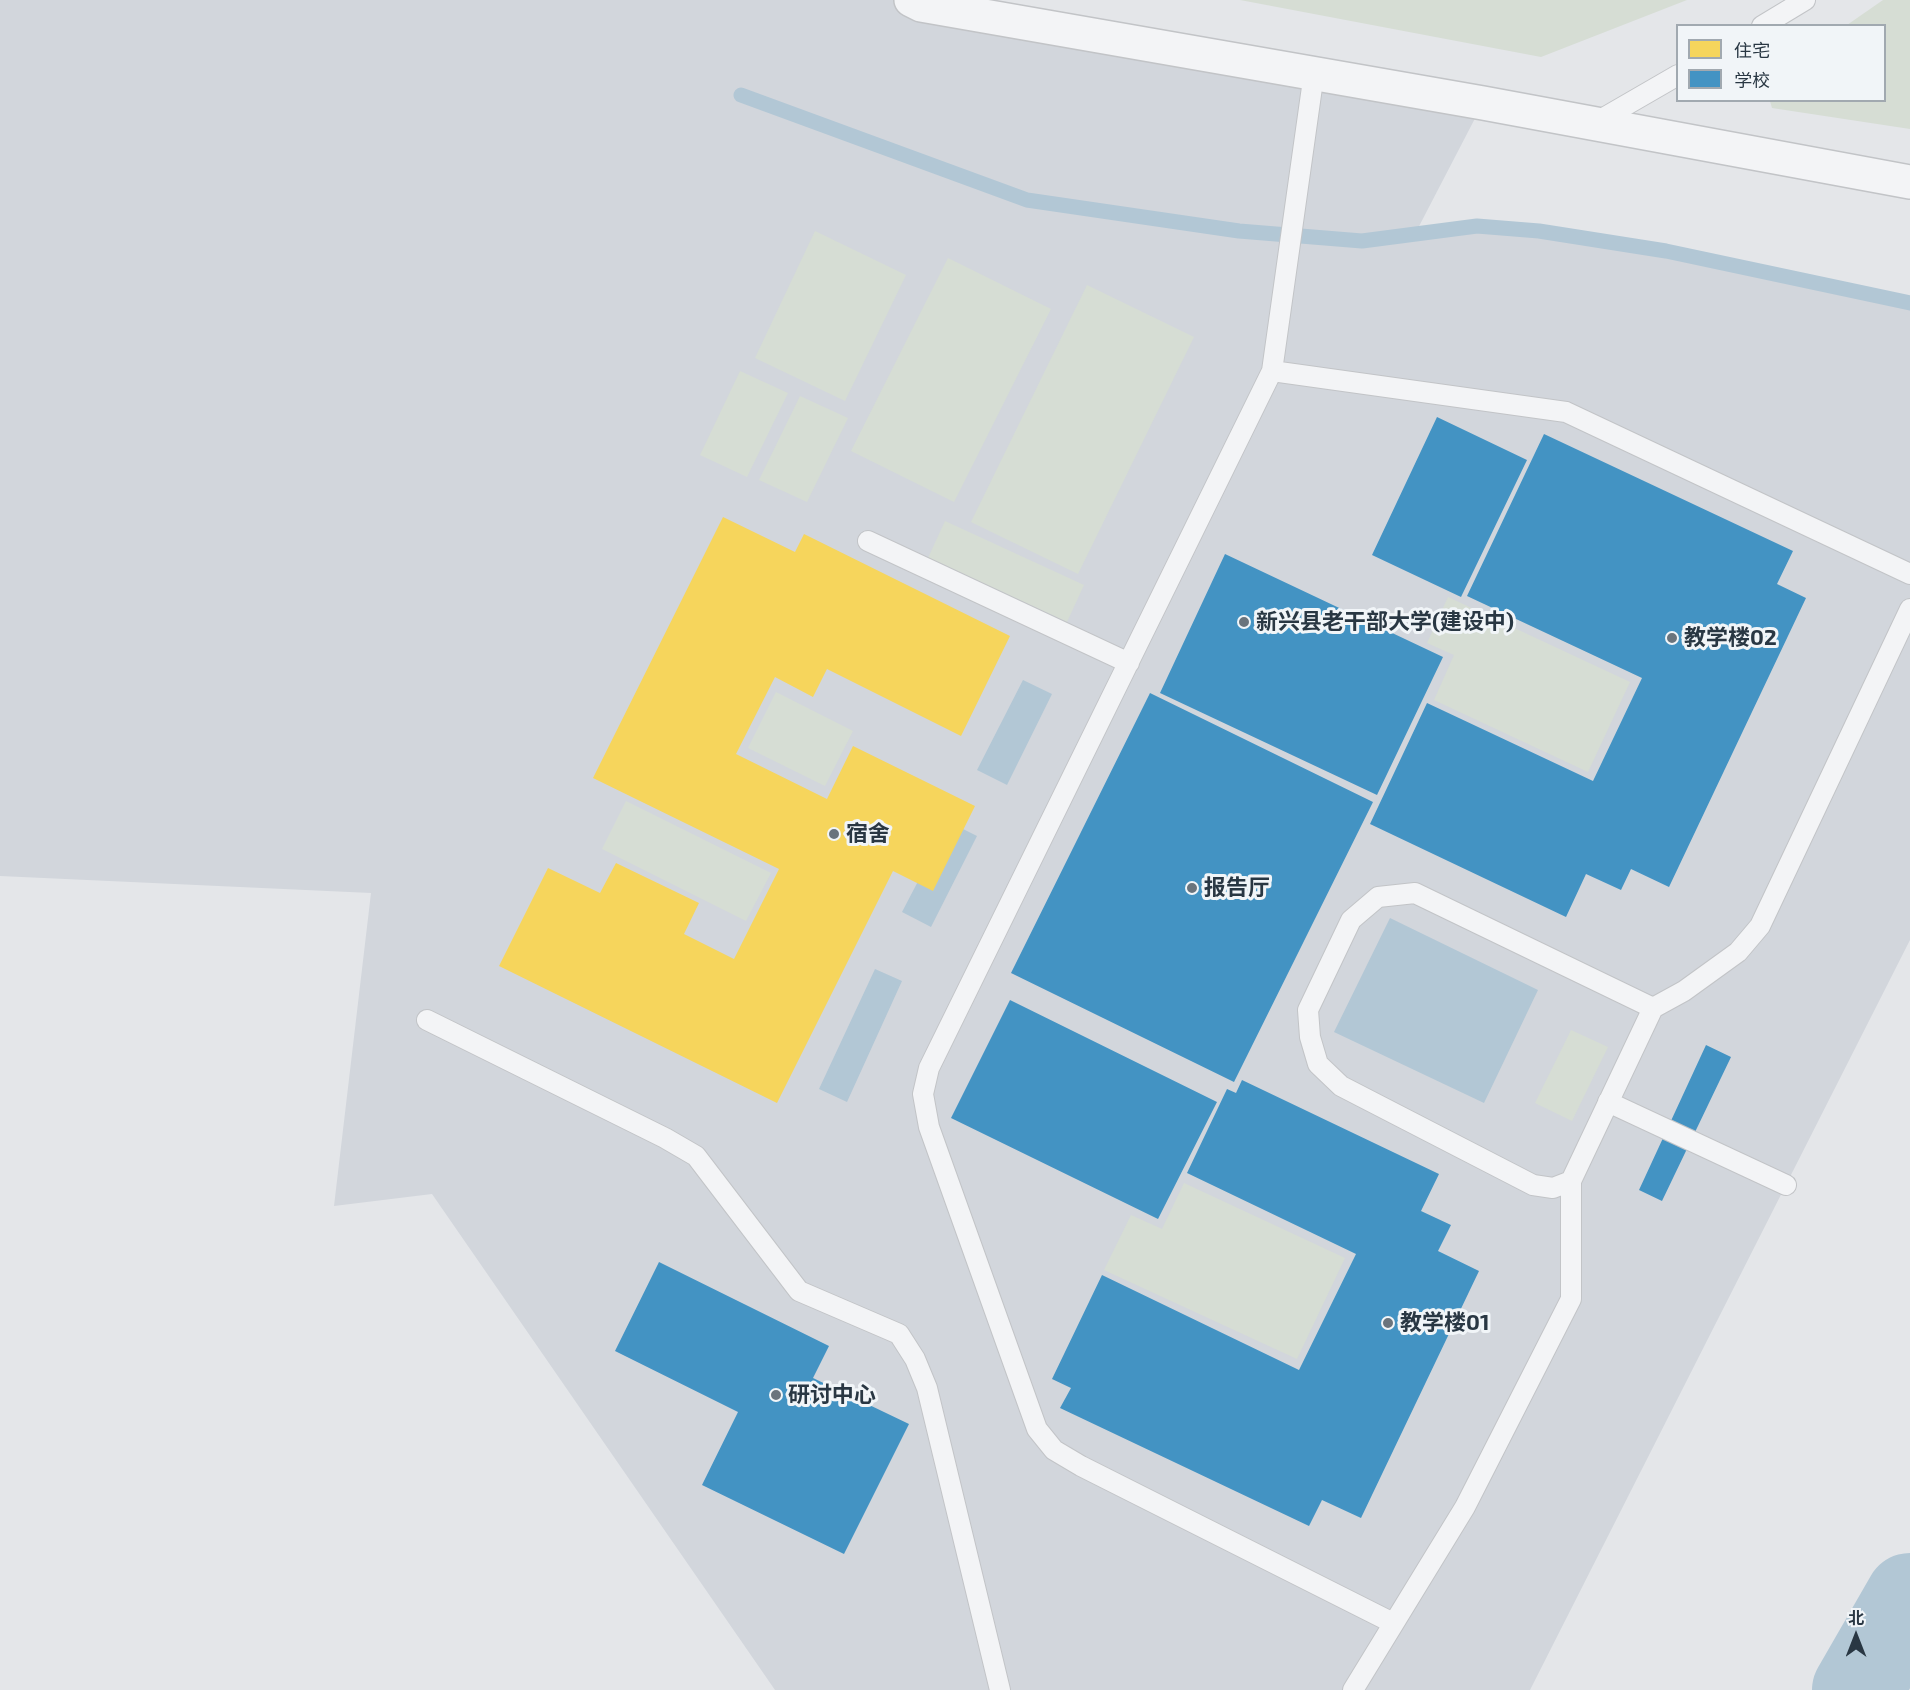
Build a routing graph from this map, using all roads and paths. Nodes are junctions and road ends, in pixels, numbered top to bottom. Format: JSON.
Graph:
{"nodes":[{"id":1,"x":911,"y":0,"type":"edge"},
{"id":2,"x":1805,"y":0,"type":"edge"},
{"id":3,"x":1765,"y":24,"type":"edge"},
{"id":4,"x":1314,"y":73,"type":"junction"},
{"id":5,"x":1676,"y":76,"type":"edge"},
{"id":6,"x":1595,"y":123,"type":"junction"},
{"id":7,"x":1910,"y":182,"type":"edge"},
{"id":8,"x":1272,"y":371,"type":"junction"},
{"id":9,"x":868,"y":541,"type":"dead end"},
{"id":10,"x":1910,"y":574,"type":"edge"},
{"id":11,"x":1910,"y":609,"type":"edge"},
{"id":12,"x":1129,"y":663,"type":"junction"},
{"id":13,"x":1653,"y":1008,"type":"junction"},
{"id":14,"x":427,"y":1020,"type":"dead end"},
{"id":15,"x":1608,"y":1102,"type":"junction"},
{"id":16,"x":1571,"y":1181,"type":"junction"},
{"id":17,"x":1786,"y":1185,"type":"dead end"},
{"id":18,"x":1393,"y":1623,"type":"junction"},
{"id":19,"x":1000,"y":1690,"type":"edge"},
{"id":20,"x":1353,"y":1690,"type":"edge"}],
"edges":[{"from":1,"to":4,"type":"street"},
{"from":2,"to":3,"type":"lane"},
{"from":4,"to":6,"type":"street"},
{"from":4,"to":8,"type":"lane"},
{"from":5,"to":6,"type":"lane"},
{"from":6,"to":7,"type":"street"},
{"from":8,"to":10,"type":"lane"},
{"from":8,"to":12,"type":"lane"},
{"from":9,"to":12,"type":"lane"},
{"from":11,"to":13,"type":"lane"},
{"from":12,"to":18,"type":"lane"},
{"from":13,"to":15,"type":"lane"},
{"from":13,"to":16,"type":"lane"},
{"from":14,"to":19,"type":"lane"},
{"from":15,"to":16,"type":"lane"},
{"from":15,"to":17,"type":"lane"},
{"from":16,"to":18,"type":"lane"},
{"from":18,"to":20,"type":"lane"}]}
